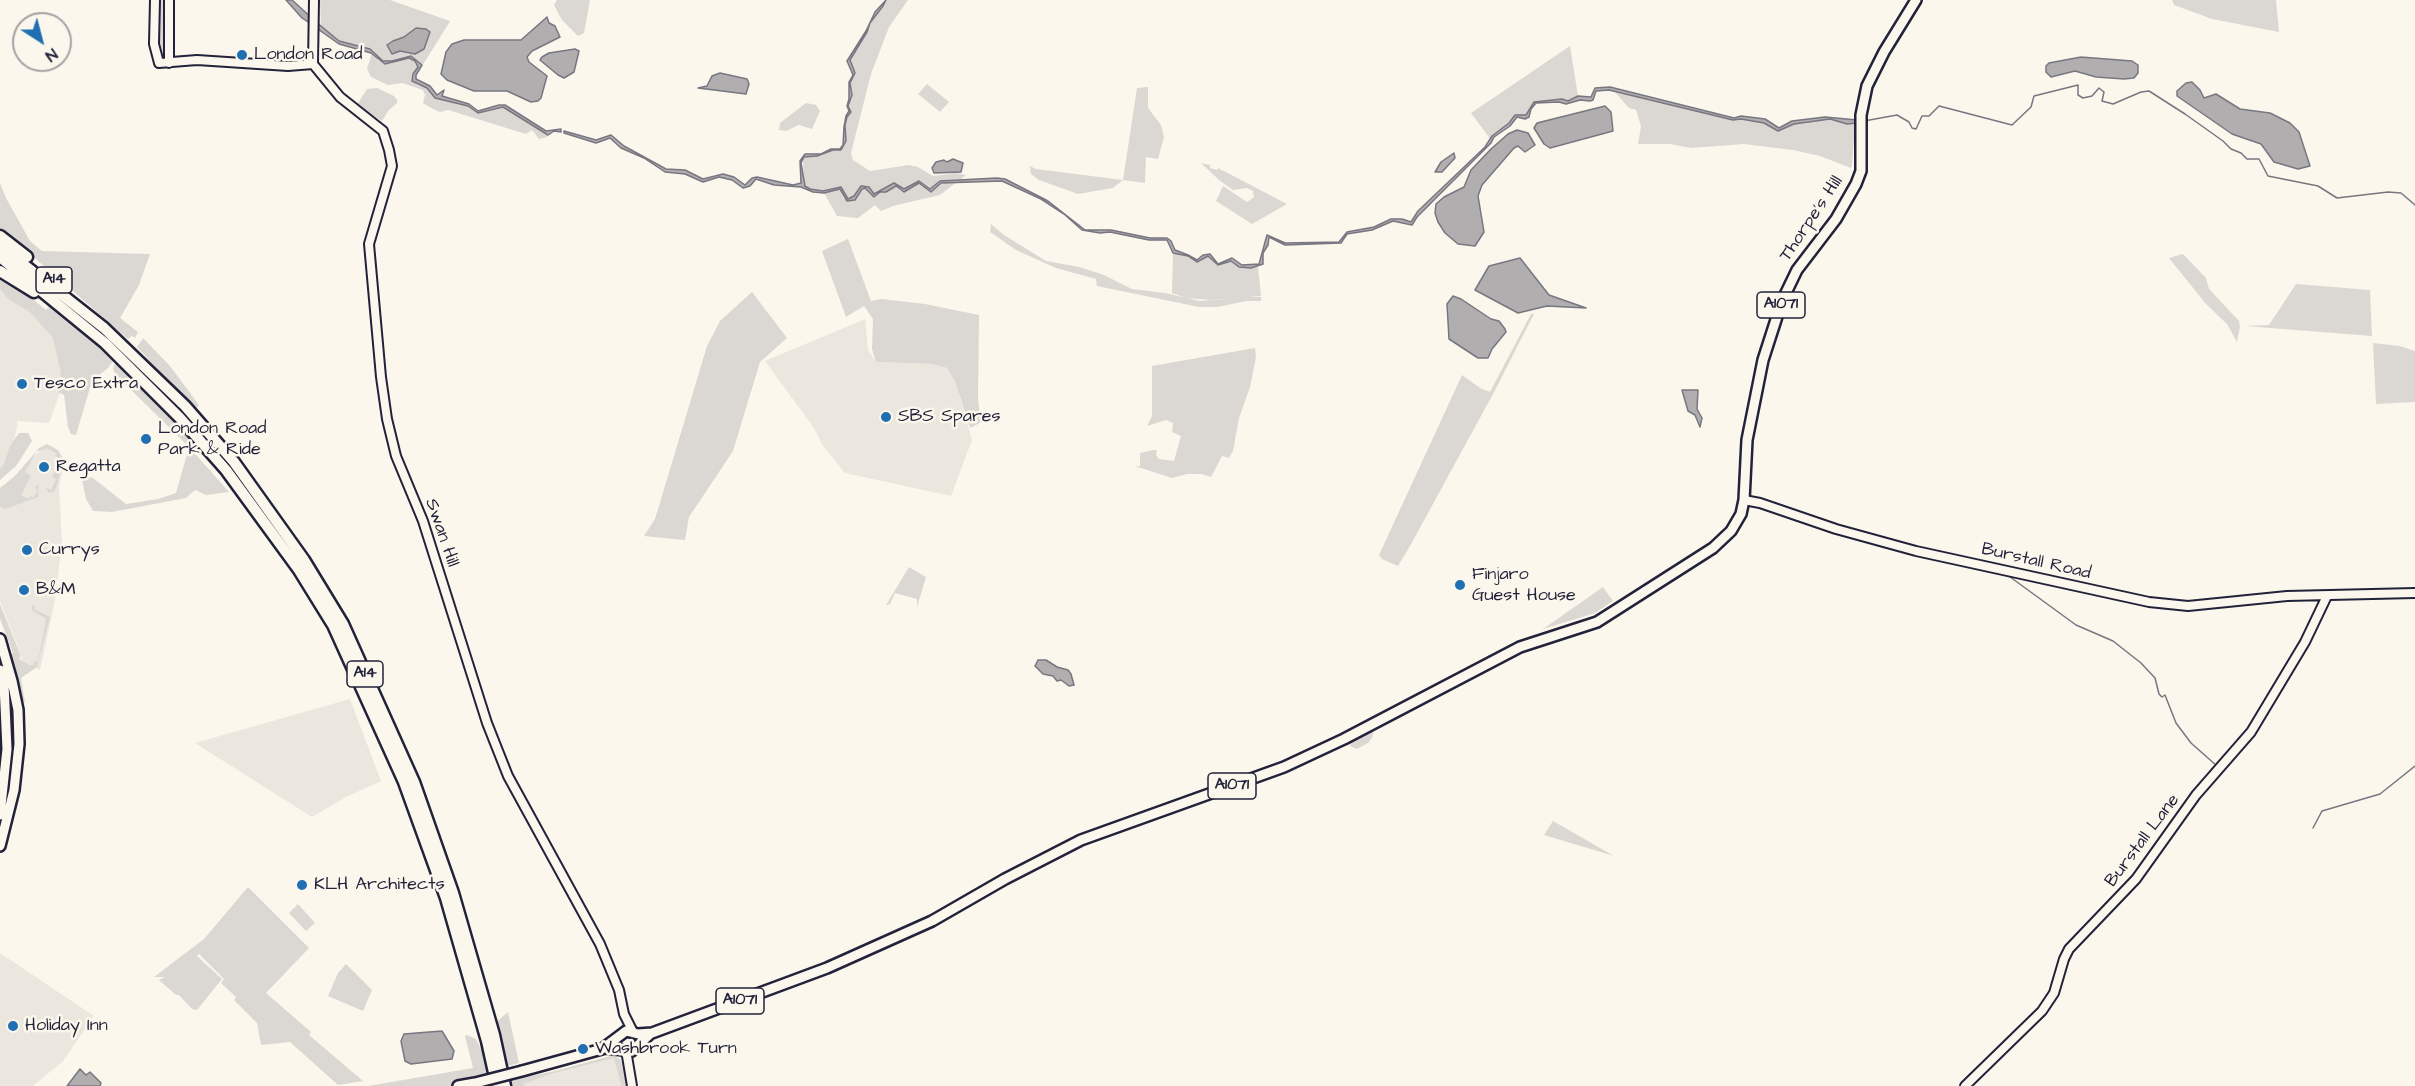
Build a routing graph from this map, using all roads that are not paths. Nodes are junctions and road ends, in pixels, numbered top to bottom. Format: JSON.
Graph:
{"nodes":[{"id":1,"x":155,"y":0,"type":"edge"},
{"id":2,"x":169,"y":0,"type":"edge"},
{"id":3,"x":314,"y":0,"type":"edge"},
{"id":4,"x":1916,"y":0,"type":"edge"},
{"id":5,"x":169,"y":63,"type":"junction"},
{"id":6,"x":313,"y":64,"type":"junction"},
{"id":7,"x":0,"y":236,"type":"edge"},
{"id":8,"x":0,"y":246,"type":"edge"},
{"id":9,"x":0,"y":257,"type":"edge"},
{"id":10,"x":0,"y":271,"type":"edge"},
{"id":11,"x":73,"y":315,"type":"junction"},
{"id":12,"x":104,"y":328,"type":"junction"},
{"id":13,"x":1744,"y":500,"type":"junction"},
{"id":14,"x":2415,"y":593,"type":"edge"},
{"id":15,"x":2327,"y":596,"type":"junction"},
{"id":16,"x":0,"y":639,"type":"edge"},
{"id":17,"x":0,"y":670,"type":"edge"},
{"id":18,"x":0,"y":815,"type":"edge"},
{"id":19,"x":0,"y":846,"type":"edge"},
{"id":20,"x":624,"y":1014,"type":"junction"},
{"id":21,"x":634,"y":1033,"type":"junction"},
{"id":22,"x":652,"y":1033,"type":"junction"},
{"id":23,"x":621,"y":1035,"type":"junction"},
{"id":24,"x":636,"y":1046,"type":"junction"},
{"id":25,"x":606,"y":1048,"type":"junction"},
{"id":26,"x":622,"y":1049,"type":"junction"},
{"id":27,"x":629,"y":1066,"type":"junction"},
{"id":28,"x":458,"y":1086,"type":"edge"},
{"id":29,"x":497,"y":1086,"type":"edge"},
{"id":30,"x":505,"y":1086,"type":"edge"},
{"id":31,"x":632,"y":1086,"type":"edge"},
{"id":32,"x":1965,"y":1086,"type":"edge"}],
"edges":[{"from":1,"to":5,"type":"street"},
{"from":2,"to":5,"type":"street"},
{"from":3,"to":6,"type":"street"},
{"from":4,"to":13,"type":"main road","name":"Thorpe's Hill","number":"A1071"},
{"from":5,"to":6,"type":"street"},
{"from":6,"to":20,"type":"street","name":"Swan Hill"},
{"from":7,"to":12,"type":"highway","number":"A14"},
{"from":8,"to":12,"type":"highway","number":"A14"},
{"from":9,"to":11,"type":"highway","number":"A14"},
{"from":10,"to":11,"type":"highway","number":"A14"},
{"from":11,"to":29,"type":"highway","number":"A14"},
{"from":12,"to":30,"type":"highway","number":"A14"},
{"from":13,"to":15,"type":"street","name":"Burstall Road"},
{"from":13,"to":22,"type":"main road","number":"A1071"},
{"from":14,"to":15,"type":"street","name":"Burstall Road"},
{"from":15,"to":32,"type":"street","name":"Burstall Lane"},
{"from":16,"to":19,"type":"main road"},
{"from":17,"to":18,"type":"main road"},
{"from":20,"to":21,"type":"street","name":"Swan Hill"},
{"from":20,"to":23,"type":"street","name":"Swan Hill"},
{"from":21,"to":22,"type":"main road","number":"A1071"},
{"from":21,"to":23,"type":"main road"},
{"from":21,"to":24,"type":"main road"},
{"from":22,"to":24,"type":"main road","number":"A1071"},
{"from":23,"to":25,"type":"main road"},
{"from":23,"to":26,"type":"main road"},
{"from":24,"to":26,"type":"main road"},
{"from":24,"to":27,"type":"street"},
{"from":25,"to":26,"type":"main road"},
{"from":25,"to":28,"type":"main road","bridge":true},
{"from":26,"to":27,"type":"street"},
{"from":27,"to":31,"type":"street"}]}
